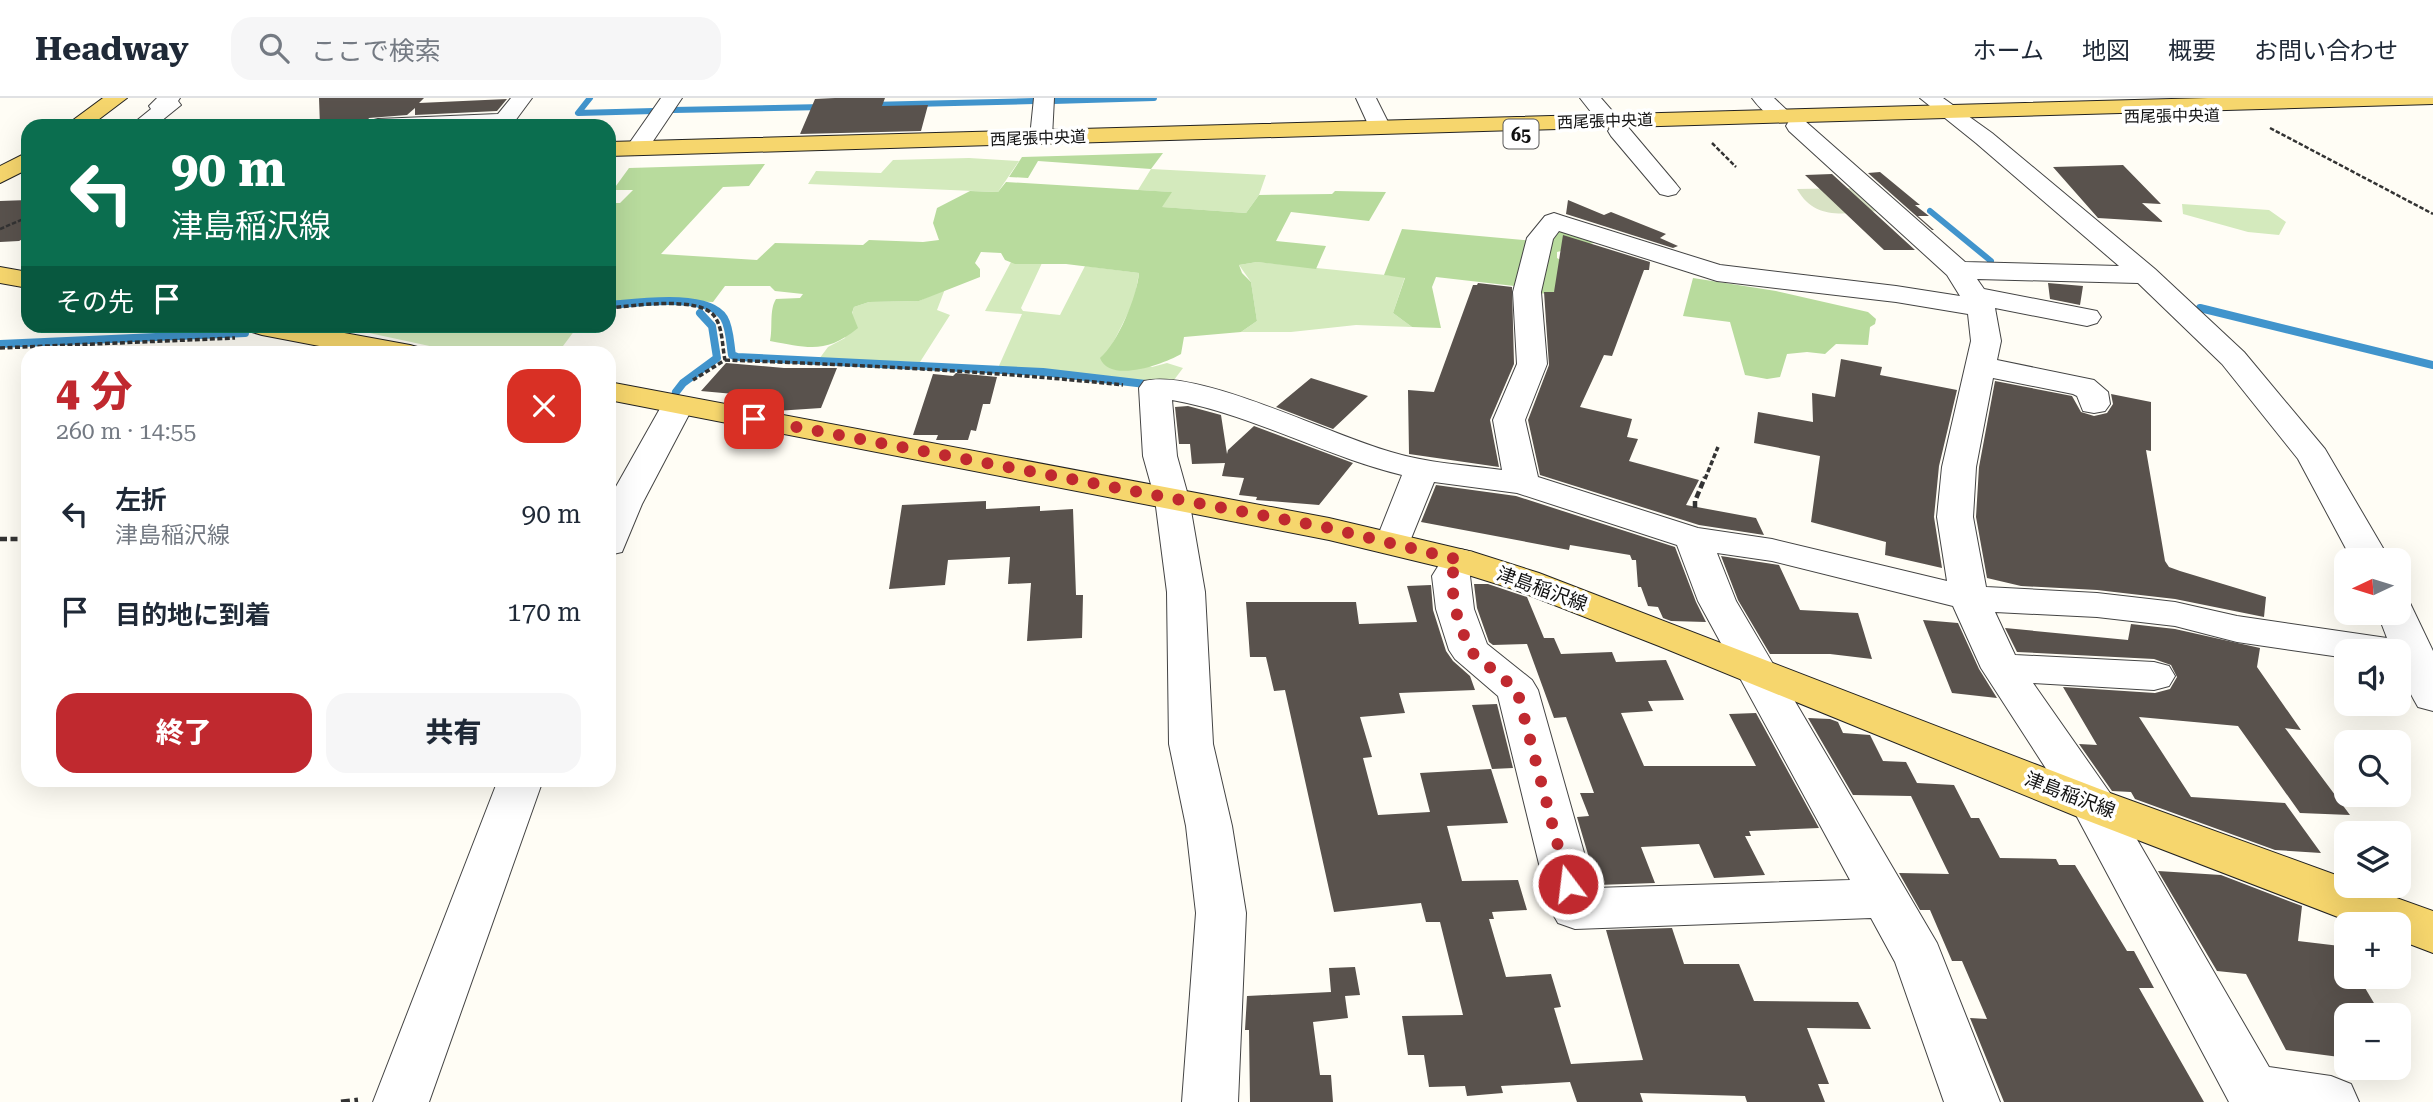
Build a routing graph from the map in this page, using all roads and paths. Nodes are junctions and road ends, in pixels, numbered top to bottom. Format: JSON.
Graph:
{"nodes":[{"id":1,"x":117,"y":98,"type":"edge"},
{"id":2,"x":170,"y":98,"type":"edge"},
{"id":3,"x":522,"y":98,"type":"edge"},
{"id":4,"x":672,"y":98,"type":"edge"},
{"id":5,"x":1044,"y":98,"type":"edge"},
{"id":6,"x":1366,"y":98,"type":"edge"},
{"id":7,"x":1590,"y":98,"type":"edge"},
{"id":8,"x":1762,"y":98,"type":"edge"},
{"id":9,"x":2433,"y":99,"type":"edge"},
{"id":10,"x":2218,"y":101,"type":"edge"},
{"id":11,"x":2433,"y":109,"type":"edge"},
{"id":12,"x":1946,"y":110,"type":"edge"},
{"id":13,"x":2244,"y":114,"type":"junction"},
{"id":14,"x":86,"y":119,"type":"edge"},
{"id":15,"x":151,"y":119,"type":"edge"},
{"id":16,"x":506,"y":119,"type":"edge"},
{"id":17,"x":1789,"y":121,"type":"junction"},
{"id":18,"x":1614,"y":126,"type":"junction"},
{"id":19,"x":1380,"y":128,"type":"junction"},
{"id":20,"x":1704,"y":136,"type":"dead end"},
{"id":21,"x":1041,"y":137,"type":"junction"},
{"id":22,"x":637,"y":148,"type":"junction"},
{"id":23,"x":616,"y":149,"type":"edge"},
{"id":24,"x":616,"y":160,"type":"edge"},
{"id":25,"x":1736,"y":167,"type":"dead end"},
{"id":26,"x":1668,"y":189,"type":"dead end"},
{"id":27,"x":2433,"y":214,"type":"edge"},
{"id":28,"x":21,"y":220,"type":"edge"},
{"id":29,"x":0,"y":229,"type":"edge"},
{"id":30,"x":1958,"y":270,"type":"junction"},
{"id":31,"x":0,"y":275,"type":"edge"},
{"id":32,"x":2145,"y":275,"type":"junction"},
{"id":33,"x":21,"y":279,"type":"edge"},
{"id":34,"x":1977,"y":302,"type":"junction"},
{"id":35,"x":616,"y":308,"type":"edge"},
{"id":36,"x":2087,"y":317,"type":"dead end"},
{"id":37,"x":208,"y":333,"type":"edge"},
{"id":38,"x":283,"y":333,"type":"edge"},
{"id":39,"x":21,"y":346,"type":"edge"},
{"id":40,"x":28,"y":346,"type":"edge"},
{"id":41,"x":343,"y":346,"type":"edge"},
{"id":42,"x":0,"y":348,"type":"edge"},
{"id":43,"x":725,"y":360,"type":"junction"},
{"id":44,"x":1981,"y":366,"type":"junction"},
{"id":45,"x":1155,"y":388,"type":"junction"},
{"id":46,"x":616,"y":392,"type":"edge"},
{"id":47,"x":2094,"y":404,"type":"dead end"},
{"id":48,"x":678,"y":405,"type":"junction"},
{"id":49,"x":1717,"y":447,"type":"dead end"},
{"id":50,"x":1421,"y":470,"type":"junction"},
{"id":51,"x":1522,"y":483,"type":"junction"},
{"id":52,"x":1172,"y":499,"type":"junction"},
{"id":53,"x":616,"y":525,"type":"edge"},
{"id":54,"x":1693,"y":538,"type":"junction"},
{"id":55,"x":0,"y":539,"type":"edge"},
{"id":56,"x":21,"y":539,"type":"edge"},
{"id":57,"x":1392,"y":543,"type":"junction"},
{"id":58,"x":2364,"y":548,"type":"edge"},
{"id":59,"x":1460,"y":560,"type":"junction"},
{"id":60,"x":1969,"y":598,"type":"junction"},
{"id":61,"x":2334,"y":643,"type":"edge"},
{"id":62,"x":2001,"y":668,"type":"junction"},
{"id":63,"x":2411,"y":668,"type":"edge"},
{"id":64,"x":1759,"y":672,"type":"junction"},
{"id":65,"x":2154,"y":676,"type":"dead end"},
{"id":66,"x":2433,"y":697,"type":"edge"},
{"id":67,"x":518,"y":787,"type":"edge"},
{"id":68,"x":2094,"y":805,"type":"junction"},
{"id":69,"x":1887,"y":898,"type":"junction"},
{"id":70,"x":2433,"y":932,"type":"edge"},
{"id":71,"x":2256,"y":1096,"type":"edge"},
{"id":72,"x":401,"y":1102,"type":"edge"},
{"id":73,"x":1210,"y":1102,"type":"edge"},
{"id":74,"x":1972,"y":1102,"type":"edge"},
{"id":75,"x":2331,"y":1102,"type":"edge"}],
"edges":[{"from":1,"to":14,"type":"main road"},
{"from":2,"to":15,"type":"street"},
{"from":3,"to":16,"type":"street"},
{"from":4,"to":22,"type":"street"},
{"from":5,"to":21,"type":"street"},
{"from":6,"to":19,"type":"street"},
{"from":7,"to":18,"type":"street"},
{"from":8,"to":17,"type":"street"},
{"from":9,"to":10,"type":"main road","name":"西尾張中央道","number":"65"},
{"from":10,"to":12,"type":"main road","name":"西尾張中央道","number":"65"},
{"from":11,"to":13,"type":"main road","name":"西尾張中央道","number":"65"},
{"from":12,"to":13,"type":"main road","name":"西尾張中央道","number":"65"},
{"from":12,"to":17,"type":"main road","name":"西尾張中央道","number":"65"},
{"from":12,"to":32,"type":"street"},
{"from":13,"to":27,"type":"path"},
{"from":17,"to":18,"type":"main road","name":"西尾張中央道","number":"65"},
{"from":17,"to":30,"type":"street"},
{"from":18,"to":19,"type":"main road","name":"西尾張中央道","number":"65"},
{"from":18,"to":24,"type":"main road","name":"西尾張中央道","number":"65"},
{"from":18,"to":26,"type":"street"},
{"from":19,"to":21,"type":"main road","name":"西尾張中央道","number":"65"},
{"from":20,"to":25,"type":"path"},
{"from":21,"to":22,"type":"main road","name":"西尾張中央道","number":"65"},
{"from":22,"to":23,"type":"main road","name":"西尾張中央道","number":"65"},
{"from":28,"to":29,"type":"path"},
{"from":30,"to":32,"type":"street"},
{"from":30,"to":34,"type":"street"},
{"from":31,"to":33,"type":"main road"},
{"from":32,"to":58,"type":"street"},
{"from":34,"to":36,"type":"street"},
{"from":34,"to":44,"type":"street"},
{"from":34,"to":51,"type":"street"},
{"from":35,"to":43,"type":"path"},
{"from":37,"to":40,"type":"path"},
{"from":38,"to":41,"type":"main road"},
{"from":39,"to":42,"type":"path"},
{"from":43,"to":45,"type":"path"},
{"from":43,"to":48,"type":"path"},
{"from":44,"to":47,"type":"street"},
{"from":44,"to":60,"type":"street"},
{"from":45,"to":50,"type":"street"},
{"from":45,"to":52,"type":"street"},
{"from":46,"to":48,"type":"main road","name":"津島稲沢線"},
{"from":48,"to":52,"type":"main road","name":"津島稲沢線"},
{"from":48,"to":53,"type":"street"},
{"from":49,"to":54,"type":"path"},
{"from":50,"to":51,"type":"street"},
{"from":50,"to":57,"type":"street"},
{"from":51,"to":54,"type":"street"},
{"from":52,"to":57,"type":"main road","name":"津島稲沢線"},
{"from":52,"to":73,"type":"street"},
{"from":54,"to":60,"type":"street"},
{"from":54,"to":64,"type":"street"},
{"from":55,"to":56,"type":"path"},
{"from":57,"to":59,"type":"main road","name":"津島稲沢線"},
{"from":59,"to":64,"type":"main road","name":"津島稲沢線"},
{"from":59,"to":69,"type":"street"},
{"from":60,"to":61,"type":"street"},
{"from":60,"to":62,"type":"street"},
{"from":62,"to":65,"type":"street"},
{"from":62,"to":68,"type":"street"},
{"from":63,"to":66,"type":"street"},
{"from":64,"to":68,"type":"main road","name":"津島稲沢線"},
{"from":64,"to":69,"type":"street"},
{"from":67,"to":72,"type":"street"},
{"from":68,"to":70,"type":"main road","name":"津島稲沢線"},
{"from":68,"to":71,"type":"street"},
{"from":69,"to":74,"type":"street"},
{"from":71,"to":75,"type":"street"}]}
